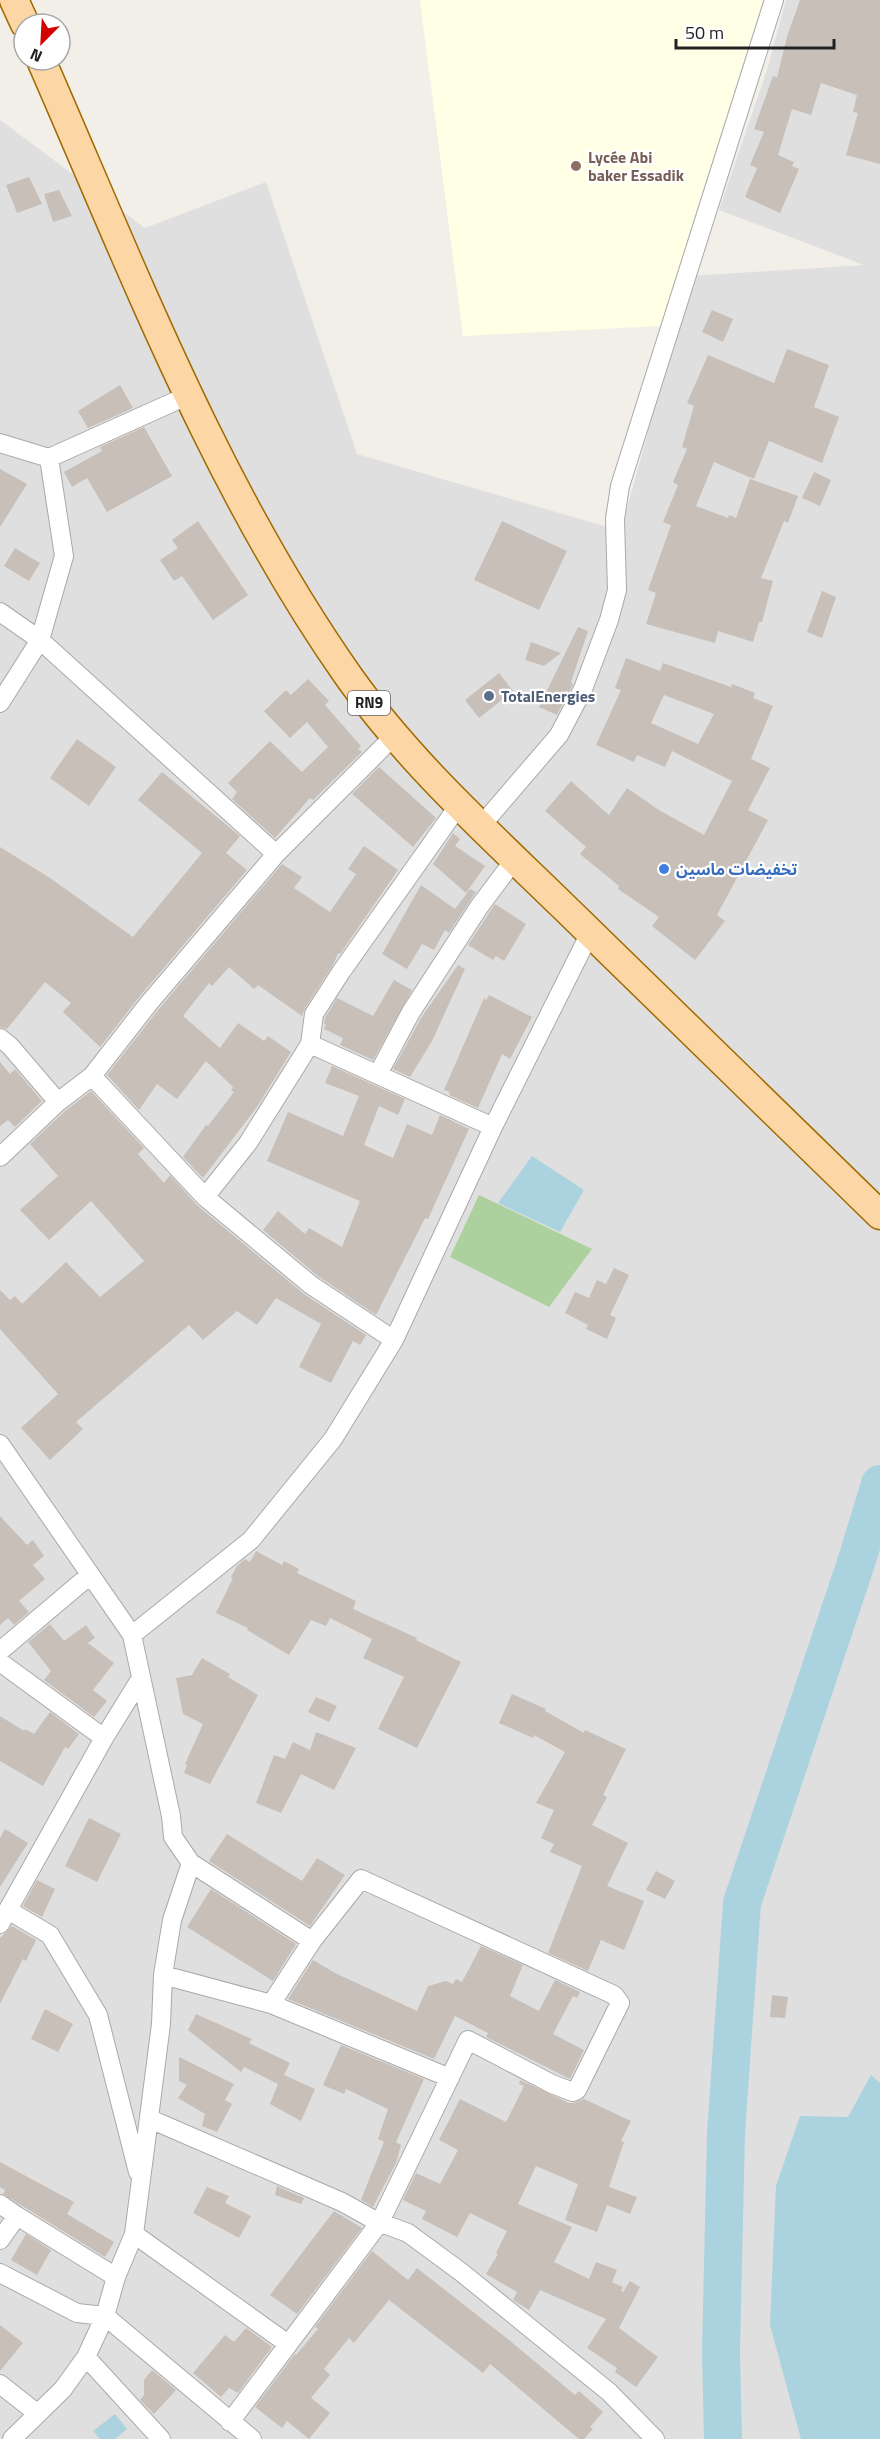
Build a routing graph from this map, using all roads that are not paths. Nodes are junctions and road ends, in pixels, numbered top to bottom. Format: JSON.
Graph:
{"nodes":[{"id":1,"x":774,"y":0,"type":"edge"},
{"id":2,"x":46,"y":72,"type":"edge"},
{"id":3,"x":189,"y":395,"type":"junction"},
{"id":4,"x":0,"y":443,"type":"edge"},
{"id":5,"x":49,"y":458,"type":"junction"},
{"id":6,"x":0,"y":612,"type":"edge"},
{"id":7,"x":40,"y":640,"type":"junction"},
{"id":8,"x":1,"y":699,"type":"edge"},
{"id":9,"x":395,"y":735,"type":"junction"},
{"id":10,"x":459,"y":805,"type":"junction"},
{"id":11,"x":480,"y":827,"type":"junction"},
{"id":12,"x":276,"y":854,"type":"junction"},
{"id":13,"x":514,"y":859,"type":"junction"},
{"id":14,"x":590,"y":933,"type":"junction"},
{"id":15,"x":0,"y":1038,"type":"edge"},
{"id":16,"x":310,"y":1044,"type":"junction"},
{"id":17,"x":378,"y":1074,"type":"junction"},
{"id":18,"x":92,"y":1077,"type":"junction"},
{"id":19,"x":58,"y":1102,"type":"junction"},
{"id":20,"x":493,"y":1127,"type":"junction"},
{"id":21,"x":0,"y":1157,"type":"edge"},
{"id":22,"x":205,"y":1197,"type":"junction"},
{"id":23,"x":880,"y":1215,"type":"edge"},
{"id":24,"x":394,"y":1340,"type":"junction"},
{"id":25,"x":0,"y":1444,"type":"edge"},
{"id":26,"x":90,"y":1575,"type":"junction"},
{"id":27,"x":132,"y":1635,"type":"junction"},
{"id":28,"x":0,"y":1652,"type":"edge"},
{"id":29,"x":0,"y":1662,"type":"edge"},
{"id":30,"x":141,"y":1678,"type":"junction"},
{"id":31,"x":104,"y":1738,"type":"junction"},
{"id":32,"x":191,"y":1863,"type":"junction"},
{"id":33,"x":4,"y":1917,"type":"edge"},
{"id":34,"x":312,"y":1941,"type":"junction"},
{"id":35,"x":163,"y":1975,"type":"junction"},
{"id":36,"x":271,"y":2004,"type":"junction"},
{"id":37,"x":450,"y":2078,"type":"junction"},
{"id":38,"x":150,"y":2119,"type":"junction"},
{"id":39,"x":141,"y":2182,"type":"junction"},
{"id":40,"x":0,"y":2204,"type":"edge"},
{"id":41,"x":16,"y":2216,"type":"junction"},
{"id":42,"x":380,"y":2222,"type":"junction"},
{"id":43,"x":134,"y":2234,"type":"junction"},
{"id":44,"x":0,"y":2240,"type":"edge"},
{"id":45,"x":0,"y":2272,"type":"edge"},
{"id":46,"x":116,"y":2277,"type":"junction"},
{"id":47,"x":105,"y":2316,"type":"junction"},
{"id":48,"x":288,"y":2344,"type":"junction"},
{"id":49,"x":86,"y":2357,"type":"junction"},
{"id":50,"x":0,"y":2384,"type":"edge"},
{"id":51,"x":38,"y":2414,"type":"junction"},
{"id":52,"x":230,"y":2422,"type":"junction"},
{"id":53,"x":12,"y":2439,"type":"edge"},
{"id":54,"x":161,"y":2439,"type":"edge"},
{"id":55,"x":252,"y":2439,"type":"edge"},
{"id":56,"x":655,"y":2439,"type":"edge"}],
"edges":[{"from":1,"to":11,"type":"street"},
{"from":2,"to":3,"type":"main road","number":"RN9"},
{"from":3,"to":5,"type":"street"},
{"from":3,"to":9,"type":"main road","number":"RN9"},
{"from":4,"to":5,"type":"street"},
{"from":5,"to":7,"type":"street"},
{"from":6,"to":7,"type":"street"},
{"from":7,"to":8,"type":"street"},
{"from":7,"to":12,"type":"street"},
{"from":9,"to":10,"type":"main road","number":"RN9"},
{"from":9,"to":12,"type":"street"},
{"from":10,"to":11,"type":"main road","number":"RN9"},
{"from":10,"to":16,"type":"street"},
{"from":11,"to":13,"type":"main road","number":"RN9"},
{"from":12,"to":18,"type":"street"},
{"from":13,"to":14,"type":"main road","number":"RN9"},
{"from":13,"to":17,"type":"street"},
{"from":14,"to":20,"type":"street"},
{"from":14,"to":23,"type":"main road","number":"RN9"},
{"from":15,"to":19,"type":"street"},
{"from":16,"to":17,"type":"street"},
{"from":16,"to":22,"type":"street"},
{"from":17,"to":20,"type":"street"},
{"from":18,"to":19,"type":"street"},
{"from":18,"to":22,"type":"street"},
{"from":19,"to":21,"type":"street"},
{"from":20,"to":24,"type":"street"},
{"from":22,"to":24,"type":"street"},
{"from":24,"to":27,"type":"street"},
{"from":25,"to":26,"type":"street"},
{"from":26,"to":27,"type":"street"},
{"from":26,"to":28,"type":"street"},
{"from":27,"to":30,"type":"street"},
{"from":29,"to":31,"type":"street"},
{"from":30,"to":31,"type":"street"},
{"from":30,"to":32,"type":"street"},
{"from":31,"to":33,"type":"street"},
{"from":32,"to":34,"type":"street"},
{"from":32,"to":35,"type":"street"},
{"from":33,"to":39,"type":"street"},
{"from":34,"to":36,"type":"street"},
{"from":34,"to":37,"type":"street"},
{"from":35,"to":36,"type":"street"},
{"from":35,"to":38,"type":"street"},
{"from":36,"to":37,"type":"street"},
{"from":37,"to":42,"type":"street"},
{"from":38,"to":39,"type":"street"},
{"from":38,"to":42,"type":"street"},
{"from":39,"to":43,"type":"street"},
{"from":40,"to":41,"type":"street"},
{"from":41,"to":44,"type":"street"},
{"from":41,"to":46,"type":"street"},
{"from":42,"to":48,"type":"street"},
{"from":42,"to":56,"type":"street"},
{"from":43,"to":46,"type":"street"},
{"from":43,"to":48,"type":"street"},
{"from":45,"to":47,"type":"street"},
{"from":46,"to":47,"type":"street"},
{"from":47,"to":49,"type":"street"},
{"from":47,"to":52,"type":"street"},
{"from":48,"to":52,"type":"street"},
{"from":49,"to":51,"type":"street"},
{"from":49,"to":54,"type":"street"},
{"from":50,"to":51,"type":"street"},
{"from":51,"to":53,"type":"street"},
{"from":52,"to":55,"type":"street"}]}
